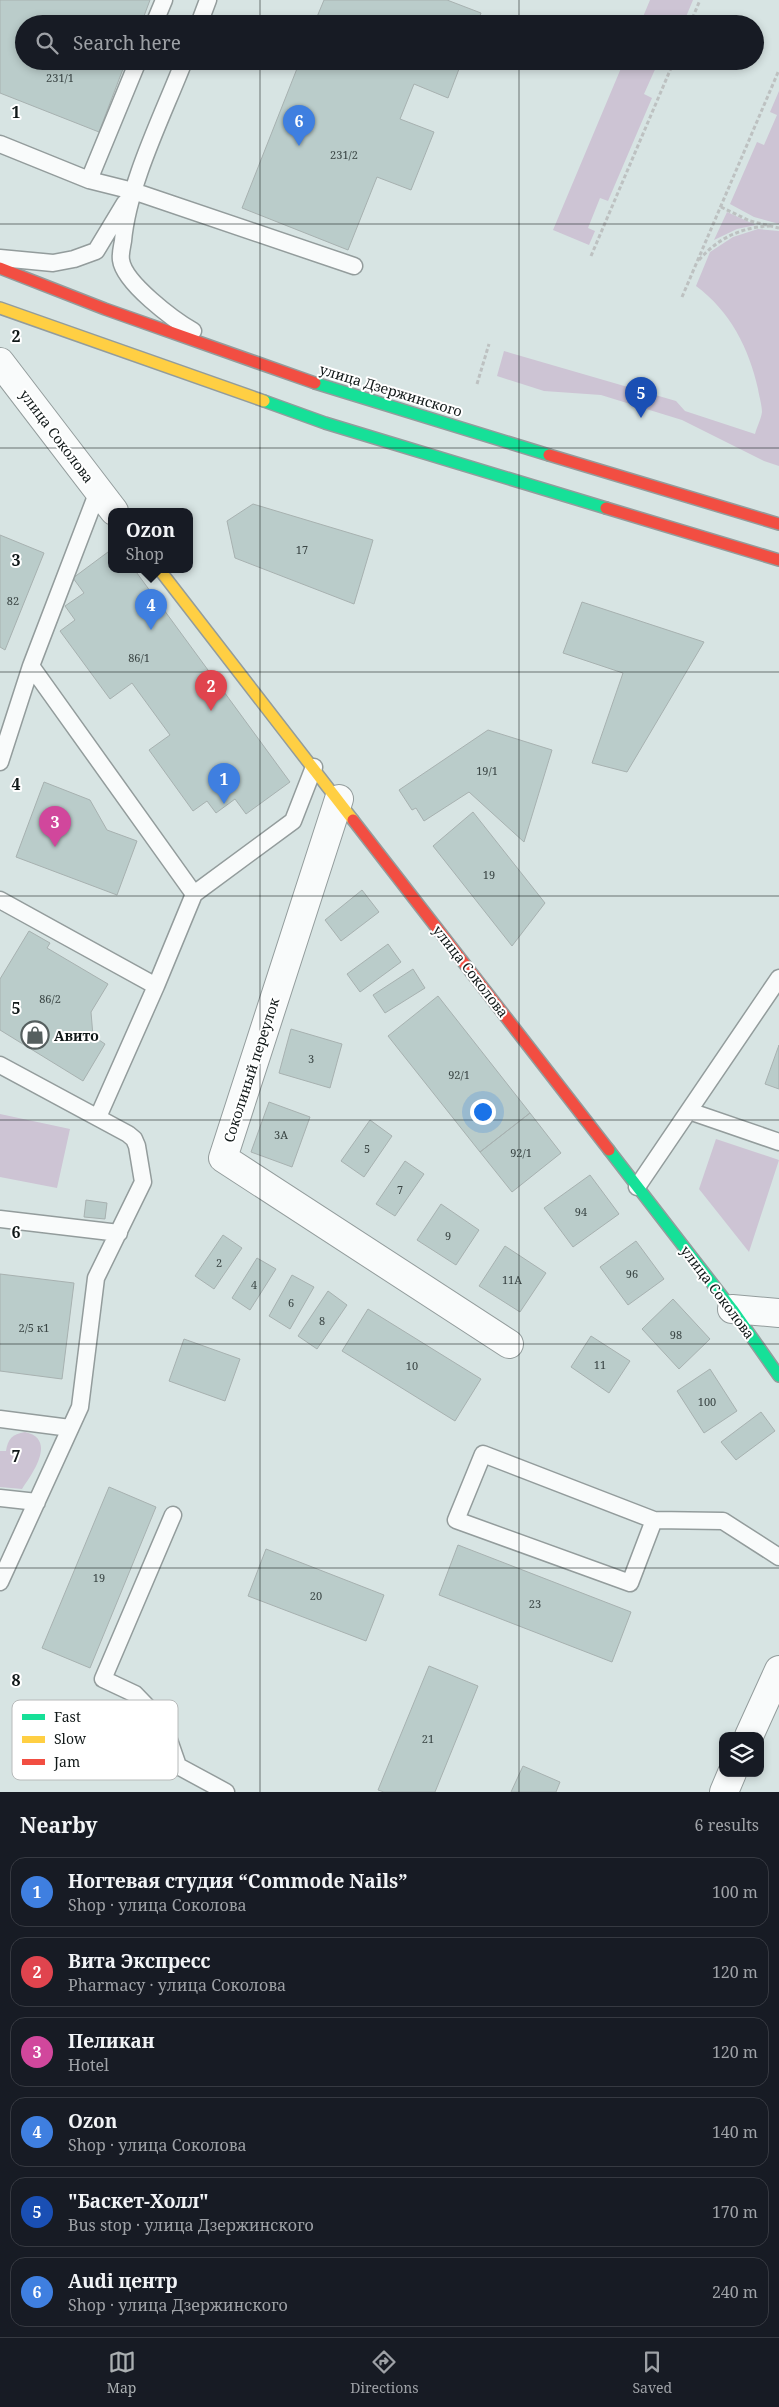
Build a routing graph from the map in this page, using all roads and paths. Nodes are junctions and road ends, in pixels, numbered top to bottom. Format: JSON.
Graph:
{"nodes":[{"id":1,"x":164,"y":0,"type":"edge"},
{"id":2,"x":208,"y":0,"type":"edge"},
{"id":3,"x":700,"y":0,"type":"edge"},
{"id":4,"x":158,"y":15,"type":"edge"},
{"id":5,"x":202,"y":15,"type":"edge"},
{"id":6,"x":694,"y":15,"type":"edge"},
{"id":7,"x":134,"y":70,"type":"edge"},
{"id":8,"x":180,"y":70,"type":"edge"},
{"id":9,"x":670,"y":70,"type":"edge"},
{"id":10,"x":779,"y":70,"type":"edge"},
{"id":11,"x":0,"y":144,"type":"edge"},
{"id":12,"x":89,"y":180,"type":"junction"},
{"id":13,"x":133,"y":191,"type":"junction"},
{"id":14,"x":721,"y":207,"type":"junction"},
{"id":15,"x":770,"y":226,"type":"junction"},
{"id":16,"x":779,"y":228,"type":"edge"},
{"id":17,"x":591,"y":256,"type":"dead end"},
{"id":18,"x":0,"y":258,"type":"edge"},
{"id":19,"x":697,"y":262,"type":"junction"},
{"id":20,"x":354,"y":266,"type":"dead end"},
{"id":21,"x":0,"y":268,"type":"edge"},
{"id":22,"x":682,"y":297,"type":"dead end"},
{"id":23,"x":0,"y":308,"type":"edge"},
{"id":24,"x":489,"y":344,"type":"dead end"},
{"id":25,"x":243,"y":358,"type":"junction"},
{"id":26,"x":0,"y":362,"type":"edge"},
{"id":27,"x":477,"y":384,"type":"dead end"},
{"id":28,"x":106,"y":501,"type":"edge"},
{"id":29,"x":779,"y":524,"type":"edge"},
{"id":30,"x":772,"y":557,"type":"edge"},
{"id":31,"x":779,"y":572,"type":"edge"},
{"id":32,"x":162,"y":573,"type":"edge"},
{"id":33,"x":31,"y":666,"type":"junction"},
{"id":34,"x":0,"y":762,"type":"edge"},
{"id":35,"x":314,"y":767,"type":"junction"},
{"id":36,"x":339,"y":800,"type":"junction"},
{"id":37,"x":194,"y":894,"type":"junction"},
{"id":38,"x":0,"y":900,"type":"edge"},
{"id":39,"x":779,"y":978,"type":"edge"},
{"id":40,"x":156,"y":986,"type":"junction"},
{"id":41,"x":0,"y":1065,"type":"edge"},
{"id":42,"x":689,"y":1111,"type":"junction"},
{"id":43,"x":98,"y":1117,"type":"junction"},
{"id":44,"x":779,"y":1142,"type":"edge"},
{"id":45,"x":637,"y":1187,"type":"junction"},
{"id":46,"x":0,"y":1218,"type":"edge"},
{"id":47,"x":119,"y":1234,"type":"junction"},
{"id":48,"x":732,"y":1309,"type":"junction"},
{"id":49,"x":779,"y":1312,"type":"edge"},
{"id":50,"x":509,"y":1344,"type":"dead end"},
{"id":51,"x":779,"y":1376,"type":"edge"},
{"id":52,"x":0,"y":1419,"type":"edge"},
{"id":53,"x":70,"y":1428,"type":"junction"},
{"id":54,"x":0,"y":1498,"type":"edge"},
{"id":55,"x":37,"y":1502,"type":"junction"},
{"id":56,"x":173,"y":1515,"type":"dead end"},
{"id":57,"x":654,"y":1520,"type":"junction"},
{"id":58,"x":779,"y":1557,"type":"edge"},
{"id":59,"x":0,"y":1582,"type":"edge"},
{"id":60,"x":779,"y":1670,"type":"edge"},
{"id":61,"x":141,"y":1700,"type":"edge"},
{"id":62,"x":751,"y":1732,"type":"edge"},
{"id":63,"x":178,"y":1766,"type":"edge"},
{"id":64,"x":730,"y":1777,"type":"edge"},
{"id":65,"x":226,"y":1792,"type":"edge"},
{"id":66,"x":724,"y":1792,"type":"edge"}],
"edges":[{"from":1,"to":4,"type":"lane"},
{"from":2,"to":5,"type":"lane"},
{"from":3,"to":6,"type":"path"},
{"from":7,"to":12,"type":"lane"},
{"from":8,"to":13,"type":"lane"},
{"from":9,"to":17,"type":"path"},
{"from":10,"to":14,"type":"path"},
{"from":11,"to":12,"type":"lane"},
{"from":12,"to":13,"type":"lane"},
{"from":13,"to":18,"type":"lane"},
{"from":13,"to":20,"type":"lane"},
{"from":13,"to":25,"type":"lane"},
{"from":14,"to":15,"type":"path"},
{"from":14,"to":19,"type":"path"},
{"from":15,"to":16,"type":"path"},
{"from":15,"to":19,"type":"path"},
{"from":19,"to":22,"type":"path"},
{"from":21,"to":25,"type":"main road","name":"улица Дзержинского"},
{"from":23,"to":30,"type":"main road"},
{"from":24,"to":27,"type":"path"},
{"from":25,"to":29,"type":"main road","name":"улица Дзержинского"},
{"from":26,"to":28,"type":"street","name":"улица Соколова"},
{"from":28,"to":33,"type":"lane"},
{"from":30,"to":31,"type":"lane"},
{"from":32,"to":35,"type":"main road","name":"улица Соколова"},
{"from":33,"to":34,"type":"lane"},
{"from":33,"to":37,"type":"lane"},
{"from":35,"to":36,"type":"main road","name":"улица Соколова"},
{"from":35,"to":37,"type":"lane"},
{"from":36,"to":45,"type":"main road","name":"улица Соколова"},
{"from":36,"to":50,"type":"street","name":"Соколиный переулок"},
{"from":37,"to":40,"type":"lane"},
{"from":38,"to":40,"type":"lane"},
{"from":39,"to":42,"type":"lane"},
{"from":40,"to":43,"type":"lane"},
{"from":41,"to":43,"type":"lane"},
{"from":42,"to":44,"type":"lane"},
{"from":42,"to":45,"type":"lane"},
{"from":43,"to":47,"type":"lane"},
{"from":45,"to":48,"type":"main road","name":"улица Соколова"},
{"from":46,"to":47,"type":"lane"},
{"from":47,"to":53,"type":"lane"},
{"from":48,"to":49,"type":"street"},
{"from":48,"to":51,"type":"main road","name":"улица Соколова"},
{"from":52,"to":53,"type":"lane"},
{"from":53,"to":55,"type":"lane"},
{"from":54,"to":55,"type":"lane"},
{"from":55,"to":59,"type":"lane"},
{"from":56,"to":61,"type":"lane"},
{"from":57,"to":57,"type":"lane"},
{"from":57,"to":58,"type":"lane"},
{"from":60,"to":62,"type":"street"},
{"from":63,"to":65,"type":"lane"},
{"from":64,"to":66,"type":"street"}]}
